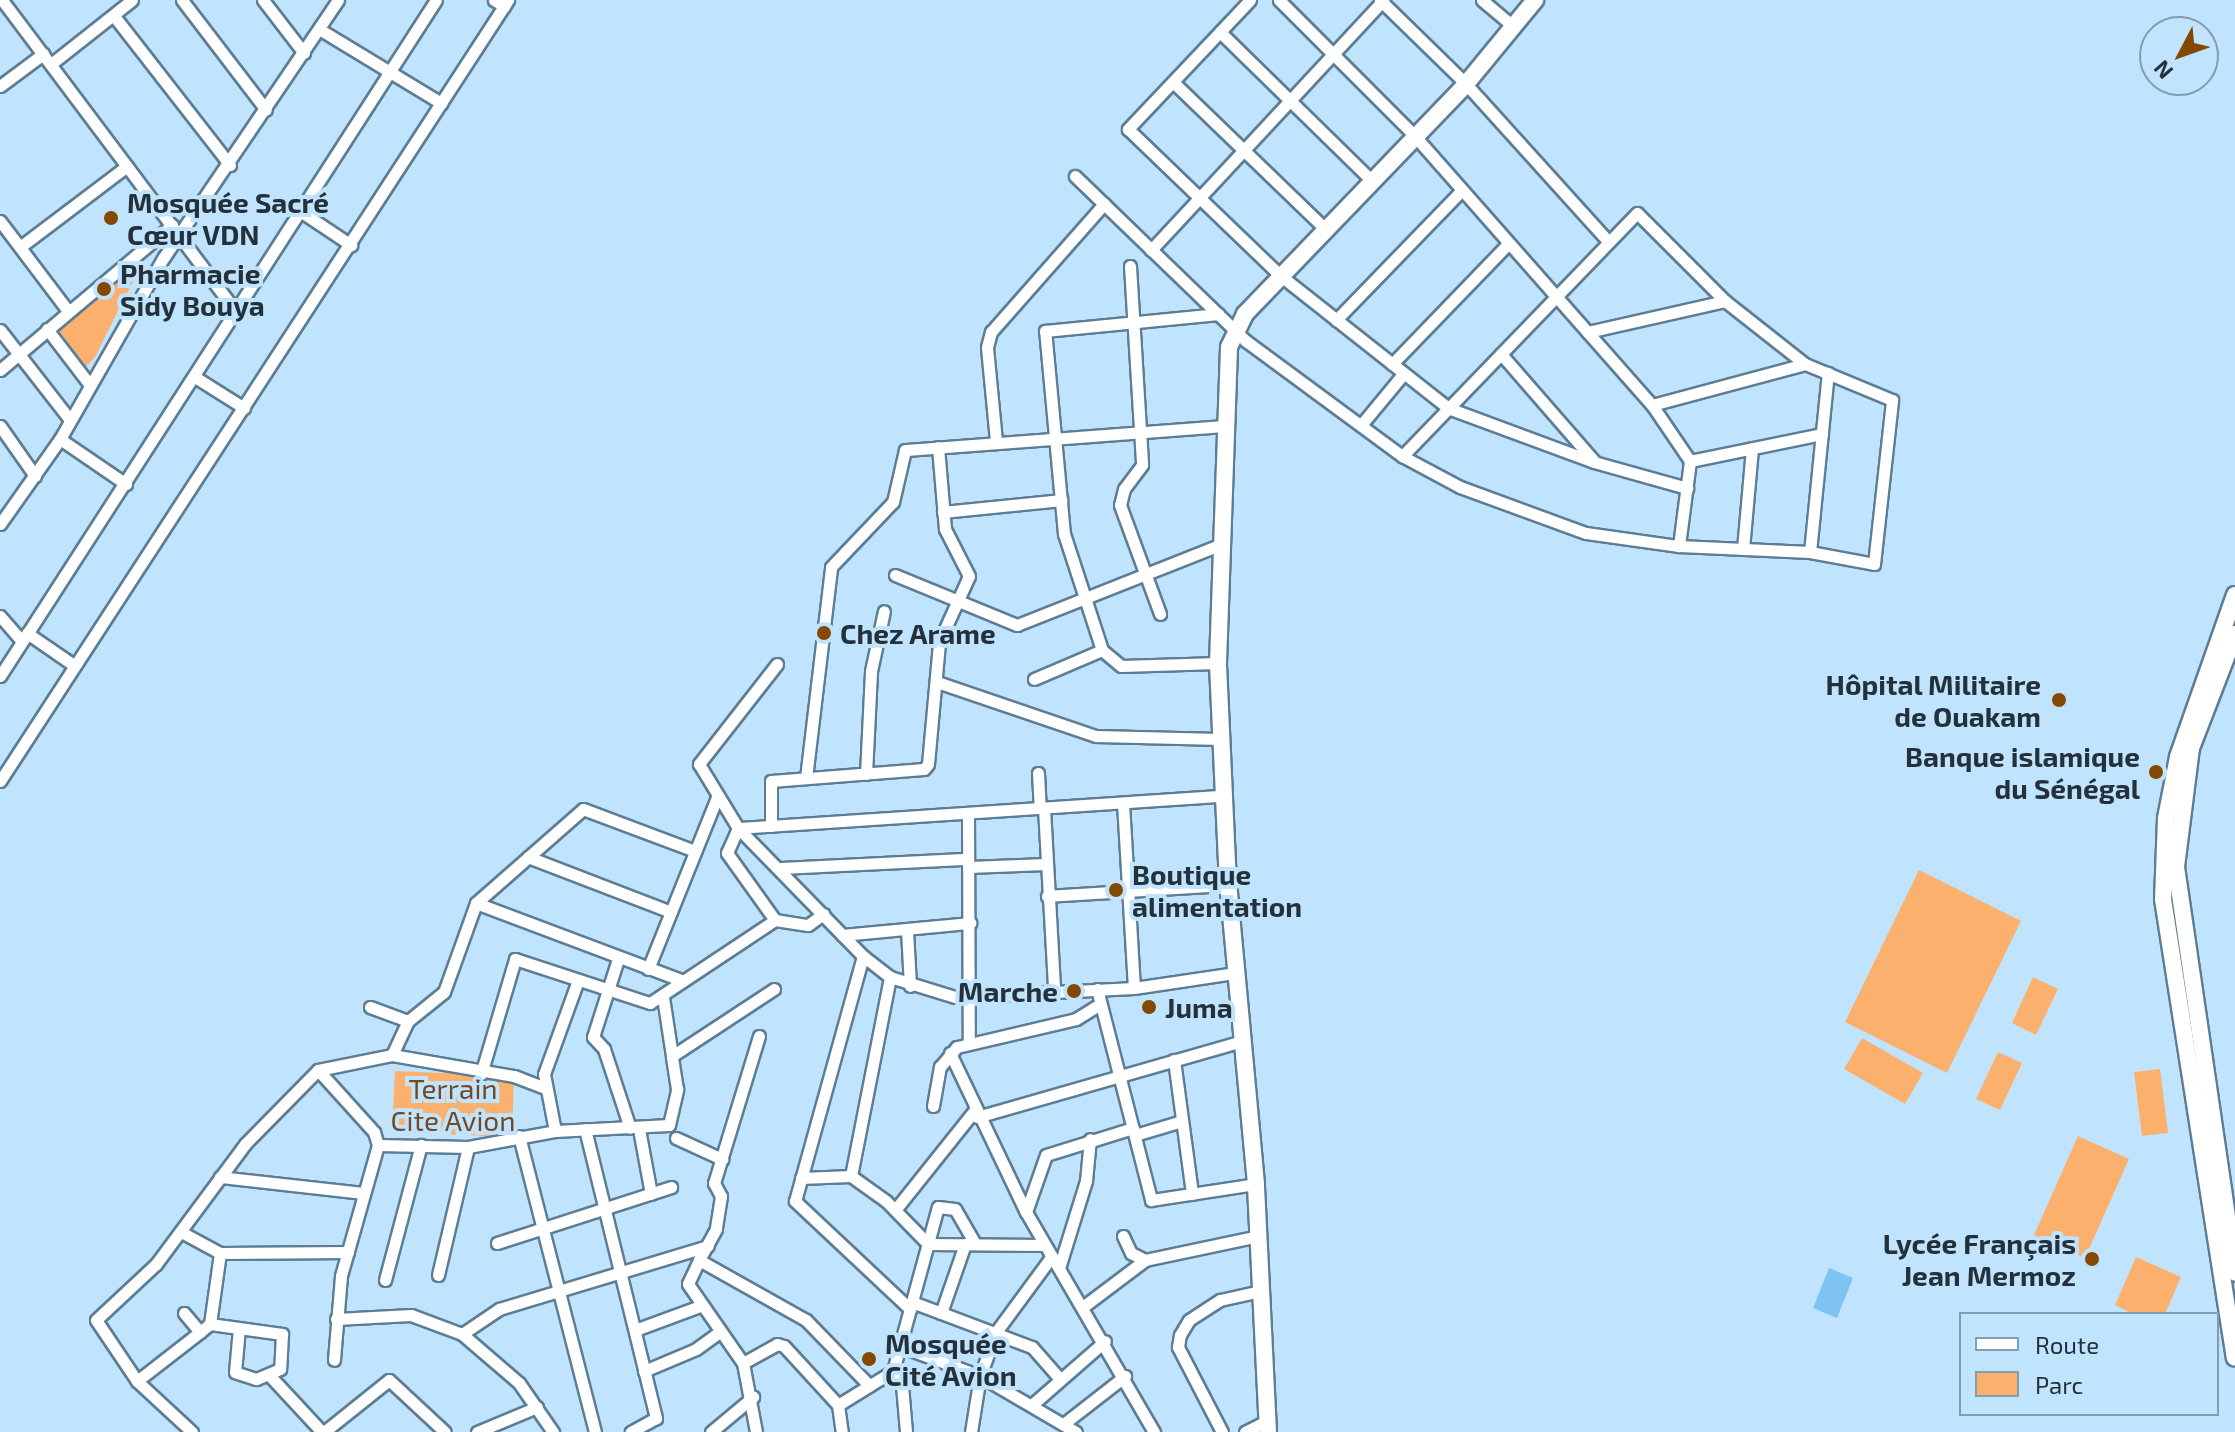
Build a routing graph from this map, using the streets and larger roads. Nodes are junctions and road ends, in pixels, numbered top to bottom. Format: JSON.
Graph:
{"nodes":[{"id":1,"x":2,"y":0,"type":"edge"},
{"id":2,"x":132,"y":0,"type":"edge"},
{"id":3,"x":182,"y":0,"type":"edge"},
{"id":4,"x":263,"y":0,"type":"edge"},
{"id":5,"x":338,"y":0,"type":"edge"},
{"id":6,"x":436,"y":0,"type":"edge"},
{"id":7,"x":1250,"y":0,"type":"edge"},
{"id":8,"x":1279,"y":0,"type":"edge"},
{"id":9,"x":1482,"y":0,"type":"edge"},
{"id":10,"x":1535,"y":0,"type":"edge"},
{"id":11,"x":1382,"y":1,"type":"edge"},
{"id":12,"x":502,"y":2,"type":"edge"},
{"id":13,"x":114,"y":16,"type":"junction"},
{"id":14,"x":1514,"y":27,"type":"junction"},
{"id":15,"x":319,"y":29,"type":"junction"},
{"id":16,"x":1220,"y":32,"type":"junction"},
{"id":17,"x":304,"y":53,"type":"junction"},
{"id":18,"x":43,"y":54,"type":"junction"},
{"id":19,"x":1333,"y":54,"type":"junction"},
{"id":20,"x":51,"y":64,"type":"junction"},
{"id":21,"x":390,"y":71,"type":"junction"},
{"id":22,"x":1173,"y":82,"type":"junction"},
{"id":23,"x":1466,"y":84,"type":"junction"},
{"id":24,"x":0,"y":86,"type":"edge"},
{"id":25,"x":1290,"y":101,"type":"junction"},
{"id":26,"x":441,"y":103,"type":"junction"},
{"id":27,"x":266,"y":110,"type":"junction"},
{"id":28,"x":1413,"y":134,"type":"junction"},
{"id":29,"x":1243,"y":151,"type":"junction"},
{"id":30,"x":230,"y":165,"type":"junction"},
{"id":31,"x":127,"y":166,"type":"junction"},
{"id":32,"x":1075,"y":176,"type":"dead end"},
{"id":33,"x":1371,"y":180,"type":"junction"},
{"id":34,"x":1462,"y":190,"type":"junction"},
{"id":35,"x":1199,"y":198,"type":"junction"},
{"id":36,"x":1104,"y":204,"type":"junction"},
{"id":37,"x":303,"y":213,"type":"junction"},
{"id":38,"x":0,"y":221,"type":"edge"},
{"id":39,"x":172,"y":225,"type":"junction"},
{"id":40,"x":1325,"y":229,"type":"junction"},
{"id":41,"x":4,"y":236,"type":"edge"},
{"id":42,"x":181,"y":238,"type":"junction"},
{"id":43,"x":1609,"y":242,"type":"junction"},
{"id":44,"x":1509,"y":243,"type":"junction"},
{"id":45,"x":351,"y":245,"type":"junction"},
{"id":46,"x":20,"y":247,"type":"junction"},
{"id":47,"x":1151,"y":250,"type":"junction"},
{"id":48,"x":1130,"y":266,"type":"dead end"},
{"id":49,"x":1281,"y":276,"type":"junction"},
{"id":50,"x":1556,"y":296,"type":"junction"},
{"id":51,"x":1725,"y":301,"type":"junction"},
{"id":52,"x":68,"y":311,"type":"junction"},
{"id":53,"x":237,"y":313,"type":"junction"},
{"id":54,"x":1218,"y":314,"type":"junction"},
{"id":55,"x":1134,"y":319,"type":"junction"},
{"id":56,"x":1336,"y":320,"type":"junction"},
{"id":57,"x":47,"y":329,"type":"junction"},
{"id":58,"x":1234,"y":329,"type":"junction"},
{"id":59,"x":0,"y":330,"type":"edge"},
{"id":60,"x":1588,"y":332,"type":"junction"},
{"id":61,"x":17,"y":353,"type":"junction"},
{"id":62,"x":1501,"y":354,"type":"junction"},
{"id":63,"x":1392,"y":364,"type":"junction"},
{"id":64,"x":1805,"y":364,"type":"junction"},
{"id":65,"x":0,"y":370,"type":"edge"},
{"id":66,"x":1404,"y":373,"type":"junction"},
{"id":67,"x":1828,"y":373,"type":"junction"},
{"id":68,"x":195,"y":377,"type":"junction"},
{"id":69,"x":90,"y":385,"type":"junction"},
{"id":70,"x":1652,"y":405,"type":"junction"},
{"id":71,"x":244,"y":408,"type":"junction"},
{"id":72,"x":1448,"y":408,"type":"junction"},
{"id":73,"x":70,"y":420,"type":"junction"},
{"id":74,"x":1361,"y":425,"type":"junction"},
{"id":75,"x":0,"y":426,"type":"edge"},
{"id":76,"x":1225,"y":426,"type":"junction"},
{"id":77,"x":1141,"y":431,"type":"junction"},
{"id":78,"x":1822,"y":434,"type":"junction"},
{"id":79,"x":1055,"y":437,"type":"junction"},
{"id":80,"x":60,"y":439,"type":"junction"},
{"id":81,"x":996,"y":441,"type":"junction"},
{"id":82,"x":938,"y":447,"type":"junction"},
{"id":83,"x":1752,"y":448,"type":"junction"},
{"id":84,"x":1402,"y":456,"type":"junction"},
{"id":85,"x":1690,"y":461,"type":"junction"},
{"id":86,"x":1594,"y":462,"type":"junction"},
{"id":87,"x":35,"y":476,"type":"junction"},
{"id":88,"x":126,"y":484,"type":"junction"},
{"id":89,"x":1687,"y":488,"type":"junction"},
{"id":90,"x":1061,"y":500,"type":"junction"},
{"id":91,"x":943,"y":512,"type":"junction"},
{"id":92,"x":0,"y":524,"type":"edge"},
{"id":93,"x":1222,"y":544,"type":"junction"},
{"id":94,"x":1679,"y":546,"type":"junction"},
{"id":95,"x":1743,"y":549,"type":"junction"},
{"id":96,"x":1810,"y":552,"type":"junction"},
{"id":97,"x":1144,"y":573,"type":"junction"},
{"id":98,"x":895,"y":575,"type":"dead end"},
{"id":99,"x":2235,"y":595,"type":"edge"},
{"id":100,"x":1085,"y":597,"type":"junction"},
{"id":101,"x":957,"y":603,"type":"junction"},
{"id":102,"x":884,"y":611,"type":"dead end"},
{"id":103,"x":1160,"y":614,"type":"dead end"},
{"id":104,"x":0,"y":616,"type":"edge"},
{"id":105,"x":2235,"y":634,"type":"edge"},
{"id":106,"x":25,"y":637,"type":"junction"},
{"id":107,"x":1102,"y":650,"type":"junction"},
{"id":108,"x":1218,"y":663,"type":"junction"},
{"id":109,"x":777,"y":664,"type":"dead end"},
{"id":110,"x":75,"y":666,"type":"junction"},
{"id":111,"x":0,"y":676,"type":"edge"},
{"id":112,"x":1034,"y":679,"type":"dead end"},
{"id":113,"x":937,"y":682,"type":"junction"},
{"id":114,"x":1221,"y":739,"type":"junction"},
{"id":115,"x":1038,"y":773,"type":"dead end"},
{"id":116,"x":866,"y":774,"type":"junction"},
{"id":117,"x":806,"y":778,"type":"junction"},
{"id":118,"x":0,"y":781,"type":"edge"},
{"id":119,"x":1224,"y":796,"type":"junction"},
{"id":120,"x":717,"y":797,"type":"junction"},
{"id":121,"x":1123,"y":803,"type":"junction"},
{"id":122,"x":1042,"y":808,"type":"junction"},
{"id":123,"x":968,"y":813,"type":"junction"},
{"id":124,"x":771,"y":826,"type":"junction"},
{"id":125,"x":738,"y":828,"type":"junction"},
{"id":126,"x":695,"y":851,"type":"junction"},
{"id":127,"x":528,"y":857,"type":"junction"},
{"id":128,"x":968,"y":863,"type":"junction"},
{"id":129,"x":1046,"y":864,"type":"junction"},
{"id":130,"x":781,"y":868,"type":"junction"},
{"id":131,"x":1228,"y":885,"type":"junction"},
{"id":132,"x":1128,"y":891,"type":"junction"},
{"id":133,"x":1047,"y":896,"type":"junction"},
{"id":134,"x":476,"y":903,"type":"junction"},
{"id":135,"x":671,"y":912,"type":"junction"},
{"id":136,"x":823,"y":914,"type":"junction"},
{"id":137,"x":775,"y":920,"type":"junction"},
{"id":138,"x":970,"y":923,"type":"junction"},
{"id":139,"x":907,"y":930,"type":"junction"},
{"id":140,"x":842,"y":935,"type":"junction"},
{"id":141,"x":863,"y":956,"type":"junction"},
{"id":142,"x":618,"y":959,"type":"junction"},
{"id":143,"x":648,"y":969,"type":"junction"},
{"id":144,"x":1234,"y":973,"type":"junction"},
{"id":145,"x":890,"y":977,"type":"junction"},
{"id":146,"x":683,"y":981,"type":"junction"},
{"id":147,"x":577,"y":983,"type":"junction"},
{"id":148,"x":910,"y":986,"type":"junction"},
{"id":149,"x":1134,"y":988,"type":"junction"},
{"id":150,"x":774,"y":989,"type":"dead end"},
{"id":151,"x":1054,"y":989,"type":"junction"},
{"id":152,"x":1097,"y":989,"type":"junction"},
{"id":153,"x":605,"y":992,"type":"junction"},
{"id":154,"x":970,"y":996,"type":"junction"},
{"id":155,"x":663,"y":997,"type":"junction"},
{"id":156,"x":1098,"y":1005,"type":"junction"},
{"id":157,"x":370,"y":1007,"type":"dead end"},
{"id":158,"x":408,"y":1021,"type":"junction"},
{"id":159,"x":759,"y":1036,"type":"dead end"},
{"id":160,"x":1242,"y":1041,"type":"junction"},
{"id":161,"x":969,"y":1044,"type":"junction"},
{"id":162,"x":950,"y":1053,"type":"junction"},
{"id":163,"x":392,"y":1055,"type":"junction"},
{"id":164,"x":672,"y":1056,"type":"junction"},
{"id":165,"x":1174,"y":1060,"type":"junction"},
{"id":166,"x":318,"y":1070,"type":"junction"},
{"id":167,"x":481,"y":1074,"type":"junction"},
{"id":168,"x":1115,"y":1078,"type":"junction"},
{"id":169,"x":545,"y":1088,"type":"junction"},
{"id":170,"x":933,"y":1106,"type":"dead end"},
{"id":171,"x":975,"y":1114,"type":"junction"},
{"id":172,"x":1182,"y":1121,"type":"junction"},
{"id":173,"x":585,"y":1129,"type":"junction"},
{"id":174,"x":634,"y":1129,"type":"junction"},
{"id":175,"x":555,"y":1131,"type":"junction"},
{"id":176,"x":1134,"y":1131,"type":"junction"},
{"id":177,"x":519,"y":1136,"type":"junction"},
{"id":178,"x":676,"y":1138,"type":"dead end"},
{"id":179,"x":1090,"y":1139,"type":"junction"},
{"id":180,"x":378,"y":1145,"type":"junction"},
{"id":181,"x":421,"y":1145,"type":"junction"},
{"id":182,"x":468,"y":1147,"type":"junction"},
{"id":183,"x":722,"y":1159,"type":"junction"},
{"id":184,"x":851,"y":1176,"type":"junction"},
{"id":185,"x":220,"y":1177,"type":"junction"},
{"id":186,"x":801,"y":1178,"type":"junction"},
{"id":187,"x":1256,"y":1184,"type":"junction"},
{"id":188,"x":671,"y":1187,"type":"dead end"},
{"id":189,"x":362,"y":1193,"type":"junction"},
{"id":190,"x":651,"y":1194,"type":"junction"},
{"id":191,"x":1192,"y":1194,"type":"junction"},
{"id":192,"x":895,"y":1210,"type":"junction"},
{"id":193,"x":603,"y":1211,"type":"junction"},
{"id":194,"x":1026,"y":1212,"type":"junction"},
{"id":195,"x":544,"y":1229,"type":"junction"},
{"id":196,"x":183,"y":1233,"type":"junction"},
{"id":197,"x":1123,"y":1236,"type":"dead end"},
{"id":198,"x":1259,"y":1236,"type":"junction"},
{"id":199,"x":497,"y":1243,"type":"dead end"},
{"id":200,"x":928,"y":1244,"type":"junction"},
{"id":201,"x":970,"y":1244,"type":"junction"},
{"id":202,"x":1044,"y":1245,"type":"junction"},
{"id":203,"x":708,"y":1246,"type":"junction"},
{"id":204,"x":348,"y":1252,"type":"junction"},
{"id":205,"x":220,"y":1253,"type":"junction"},
{"id":206,"x":1052,"y":1256,"type":"junction"},
{"id":207,"x":699,"y":1260,"type":"junction"},
{"id":208,"x":1145,"y":1260,"type":"junction"},
{"id":209,"x":1059,"y":1268,"type":"junction"},
{"id":210,"x":619,"y":1271,"type":"junction"},
{"id":211,"x":2235,"y":1273,"type":"edge"},
{"id":212,"x":438,"y":1275,"type":"dead end"},
{"id":213,"x":385,"y":1280,"type":"dead end"},
{"id":214,"x":1261,"y":1291,"type":"junction"},
{"id":215,"x":558,"y":1292,"type":"junction"},
{"id":216,"x":700,"y":1306,"type":"junction"},
{"id":217,"x":911,"y":1306,"type":"junction"},
{"id":218,"x":1084,"y":1306,"type":"junction"},
{"id":219,"x":184,"y":1313,"type":"dead end"},
{"id":220,"x":941,"y":1313,"type":"junction"},
{"id":221,"x":336,"y":1319,"type":"junction"},
{"id":222,"x":210,"y":1324,"type":"junction"},
{"id":223,"x":239,"y":1328,"type":"junction"},
{"id":224,"x":635,"y":1330,"type":"junction"},
{"id":225,"x":200,"y":1332,"type":"junction"},
{"id":226,"x":719,"y":1332,"type":"junction"},
{"id":227,"x":996,"y":1332,"type":"junction"},
{"id":228,"x":462,"y":1334,"type":"junction"},
{"id":229,"x":1105,"y":1341,"type":"junction"},
{"id":230,"x":900,"y":1346,"type":"junction"},
{"id":231,"x":2235,"y":1357,"type":"edge"},
{"id":232,"x":334,"y":1360,"type":"dead end"},
{"id":233,"x":743,"y":1363,"type":"junction"},
{"id":234,"x":644,"y":1371,"type":"junction"},
{"id":235,"x":893,"y":1371,"type":"junction"},
{"id":236,"x":270,"y":1376,"type":"junction"},
{"id":237,"x":980,"y":1376,"type":"junction"},
{"id":238,"x":1125,"y":1376,"type":"junction"},
{"id":239,"x":1060,"y":1379,"type":"junction"},
{"id":240,"x":137,"y":1381,"type":"junction"},
{"id":241,"x":869,"y":1385,"type":"junction"},
{"id":242,"x":753,"y":1397,"type":"junction"},
{"id":243,"x":1034,"y":1403,"type":"junction"},
{"id":244,"x":838,"y":1405,"type":"junction"},
{"id":245,"x":537,"y":1407,"type":"junction"},
{"id":246,"x":1066,"y":1422,"type":"junction"},
{"id":247,"x":1268,"y":1427,"type":"edge"},
{"id":248,"x":484,"y":1430,"type":"edge"},
{"id":249,"x":192,"y":1432,"type":"edge"},
{"id":250,"x":323,"y":1432,"type":"edge"},
{"id":251,"x":445,"y":1432,"type":"edge"},
{"id":252,"x":553,"y":1432,"type":"edge"},
{"id":253,"x":595,"y":1432,"type":"edge"},
{"id":254,"x":631,"y":1432,"type":"edge"},
{"id":255,"x":711,"y":1432,"type":"edge"},
{"id":256,"x":756,"y":1432,"type":"edge"},
{"id":257,"x":842,"y":1432,"type":"edge"},
{"id":258,"x":906,"y":1432,"type":"edge"},
{"id":259,"x":971,"y":1432,"type":"edge"},
{"id":260,"x":1076,"y":1432,"type":"edge"},
{"id":261,"x":1154,"y":1432,"type":"edge"},
{"id":262,"x":1222,"y":1432,"type":"edge"},
{"id":263,"x":1245,"y":1432,"type":"edge"}],
"edges":[{"from":1,"to":18,"type":"street"},
{"from":2,"to":13,"type":"street"},
{"from":3,"to":27,"type":"street"},
{"from":4,"to":17,"type":"street"},
{"from":5,"to":15,"type":"street"},
{"from":6,"to":21,"type":"street"},
{"from":7,"to":16,"type":"street"},
{"from":8,"to":19,"type":"street"},
{"from":9,"to":14,"type":"street"},
{"from":10,"to":14,"type":"street"},
{"from":11,"to":19,"type":"street"},
{"from":11,"to":23,"type":"street"},
{"from":12,"to":26,"type":"street"},
{"from":13,"to":20,"type":"street"},
{"from":13,"to":30,"type":"street"},
{"from":14,"to":23,"type":"street"},
{"from":15,"to":17,"type":"street"},
{"from":15,"to":21,"type":"street"},
{"from":16,"to":22,"type":"street"},
{"from":16,"to":25,"type":"street"},
{"from":17,"to":27,"type":"street"},
{"from":18,"to":20,"type":"street"},
{"from":18,"to":24,"type":"street"},
{"from":19,"to":25,"type":"street"},
{"from":19,"to":28,"type":"street"},
{"from":20,"to":31,"type":"street"},
{"from":21,"to":26,"type":"street"},
{"from":21,"to":37,"type":"street"},
{"from":22,"to":29,"type":"street"},
{"from":22,"to":35,"type":"street"},
{"from":23,"to":28,"type":"street"},
{"from":23,"to":43,"type":"street"},
{"from":25,"to":29,"type":"street"},
{"from":25,"to":33,"type":"street"},
{"from":26,"to":45,"type":"street"},
{"from":27,"to":30,"type":"street"},
{"from":28,"to":33,"type":"street"},
{"from":28,"to":34,"type":"street"},
{"from":29,"to":35,"type":"street"},
{"from":29,"to":40,"type":"street"},
{"from":30,"to":42,"type":"street"},
{"from":31,"to":39,"type":"street"},
{"from":31,"to":46,"type":"street"},
{"from":32,"to":36,"type":"street"},
{"from":33,"to":40,"type":"street"},
{"from":34,"to":44,"type":"street"},
{"from":34,"to":56,"type":"street"},
{"from":35,"to":47,"type":"street"},
{"from":35,"to":49,"type":"street"},
{"from":36,"to":47,"type":"street"},
{"from":36,"to":81,"type":"street"},
{"from":37,"to":45,"type":"street"},
{"from":37,"to":53,"type":"street"},
{"from":38,"to":41,"type":"street"},
{"from":39,"to":42,"type":"street"},
{"from":39,"to":52,"type":"street"},
{"from":40,"to":49,"type":"street"},
{"from":41,"to":46,"type":"street"},
{"from":42,"to":53,"type":"street"},
{"from":42,"to":69,"type":"street"},
{"from":43,"to":50,"type":"street"},
{"from":43,"to":51,"type":"street"},
{"from":44,"to":50,"type":"street"},
{"from":44,"to":63,"type":"street"},
{"from":45,"to":71,"type":"street"},
{"from":46,"to":52,"type":"street"},
{"from":47,"to":54,"type":"street"},
{"from":48,"to":55,"type":"street"},
{"from":49,"to":56,"type":"street"},
{"from":49,"to":58,"type":"street"},
{"from":50,"to":60,"type":"street"},
{"from":50,"to":62,"type":"street"},
{"from":51,"to":60,"type":"street"},
{"from":51,"to":64,"type":"street"},
{"from":52,"to":57,"type":"street"},
{"from":53,"to":68,"type":"street"},
{"from":54,"to":55,"type":"street"},
{"from":54,"to":58,"type":"street"},
{"from":55,"to":77,"type":"street"},
{"from":55,"to":79,"type":"street"},
{"from":56,"to":63,"type":"street"},
{"from":57,"to":61,"type":"street"},
{"from":57,"to":69,"type":"street"},
{"from":58,"to":74,"type":"street"},
{"from":58,"to":76,"type":"street"},
{"from":59,"to":61,"type":"street"},
{"from":60,"to":70,"type":"street"},
{"from":61,"to":65,"type":"street"},
{"from":61,"to":73,"type":"street"},
{"from":62,"to":72,"type":"street"},
{"from":62,"to":86,"type":"street"},
{"from":63,"to":66,"type":"street"},
{"from":64,"to":67,"type":"street"},
{"from":64,"to":70,"type":"street"},
{"from":66,"to":72,"type":"street"},
{"from":66,"to":74,"type":"street"},
{"from":67,"to":78,"type":"street"},
{"from":67,"to":96,"type":"street"},
{"from":68,"to":71,"type":"street"},
{"from":68,"to":88,"type":"street"},
{"from":69,"to":73,"type":"street"},
{"from":70,"to":85,"type":"street"},
{"from":71,"to":110,"type":"street"},
{"from":72,"to":84,"type":"street"},
{"from":72,"to":86,"type":"street"},
{"from":73,"to":80,"type":"street"},
{"from":74,"to":84,"type":"street"},
{"from":75,"to":87,"type":"street"},
{"from":76,"to":77,"type":"street"},
{"from":76,"to":93,"type":"street"},
{"from":77,"to":79,"type":"street"},
{"from":77,"to":97,"type":"street"},
{"from":78,"to":83,"type":"street"},
{"from":78,"to":96,"type":"street"},
{"from":79,"to":81,"type":"street"},
{"from":79,"to":90,"type":"street"},
{"from":80,"to":87,"type":"street"},
{"from":80,"to":88,"type":"street"},
{"from":81,"to":82,"type":"street"},
{"from":82,"to":91,"type":"street"},
{"from":82,"to":117,"type":"street"},
{"from":83,"to":85,"type":"street"},
{"from":83,"to":95,"type":"street"},
{"from":84,"to":94,"type":"street"},
{"from":85,"to":89,"type":"street"},
{"from":86,"to":89,"type":"street"},
{"from":87,"to":92,"type":"street"},
{"from":88,"to":106,"type":"street"},
{"from":89,"to":94,"type":"street"},
{"from":90,"to":91,"type":"street"},
{"from":90,"to":100,"type":"street"},
{"from":91,"to":101,"type":"street"},
{"from":93,"to":97,"type":"street"},
{"from":93,"to":108,"type":"street"},
{"from":94,"to":95,"type":"street"},
{"from":95,"to":96,"type":"street"},
{"from":97,"to":100,"type":"street"},
{"from":97,"to":103,"type":"street"},
{"from":98,"to":101,"type":"street"},
{"from":99,"to":231,"type":"street"},
{"from":100,"to":101,"type":"street"},
{"from":100,"to":107,"type":"street"},
{"from":101,"to":113,"type":"street"},
{"from":102,"to":116,"type":"street"},
{"from":104,"to":106,"type":"street"},
{"from":105,"to":211,"type":"street"},
{"from":106,"to":110,"type":"street"},
{"from":106,"to":111,"type":"street"},
{"from":107,"to":108,"type":"street"},
{"from":107,"to":112,"type":"street"},
{"from":108,"to":114,"type":"street"},
{"from":109,"to":120,"type":"street"},
{"from":110,"to":118,"type":"street"},
{"from":113,"to":114,"type":"street"},
{"from":113,"to":116,"type":"street"},
{"from":114,"to":119,"type":"street"},
{"from":115,"to":122,"type":"street"},
{"from":116,"to":117,"type":"street"},
{"from":117,"to":124,"type":"street"},
{"from":119,"to":121,"type":"street"},
{"from":119,"to":131,"type":"street"},
{"from":120,"to":125,"type":"street"},
{"from":120,"to":126,"type":"street"},
{"from":121,"to":122,"type":"street"},
{"from":121,"to":132,"type":"street"},
{"from":122,"to":123,"type":"street"},
{"from":122,"to":129,"type":"street"},
{"from":123,"to":124,"type":"street"},
{"from":123,"to":128,"type":"street"},
{"from":124,"to":125,"type":"street"},
{"from":125,"to":130,"type":"street"},
{"from":125,"to":137,"type":"street"},
{"from":126,"to":127,"type":"street"},
{"from":126,"to":135,"type":"street"},
{"from":127,"to":134,"type":"street"},
{"from":127,"to":135,"type":"street"},
{"from":128,"to":129,"type":"street"},
{"from":128,"to":130,"type":"street"},
{"from":128,"to":138,"type":"street"},
{"from":129,"to":133,"type":"street"},
{"from":130,"to":136,"type":"street"},
{"from":131,"to":132,"type":"street"},
{"from":131,"to":144,"type":"street"},
{"from":132,"to":133,"type":"street"},
{"from":132,"to":149,"type":"street"},
{"from":133,"to":151,"type":"street"},
{"from":134,"to":142,"type":"street"},
{"from":134,"to":158,"type":"street"},
{"from":135,"to":143,"type":"street"},
{"from":136,"to":137,"type":"street"},
{"from":136,"to":140,"type":"street"},
{"from":137,"to":146,"type":"street"},
{"from":138,"to":139,"type":"street"},
{"from":138,"to":154,"type":"street"},
{"from":139,"to":140,"type":"street"},
{"from":139,"to":148,"type":"street"},
{"from":140,"to":141,"type":"street"},
{"from":141,"to":145,"type":"street"},
{"from":141,"to":186,"type":"street"},
{"from":142,"to":143,"type":"street"},
{"from":142,"to":153,"type":"street"},
{"from":143,"to":146,"type":"street"},
{"from":144,"to":149,"type":"street"},
{"from":144,"to":160,"type":"street"},
{"from":145,"to":148,"type":"street"},
{"from":145,"to":184,"type":"street"},
{"from":146,"to":155,"type":"street"},
{"from":147,"to":153,"type":"street"},
{"from":147,"to":167,"type":"street"},
{"from":147,"to":169,"type":"street"},
{"from":148,"to":154,"type":"street"},
{"from":149,"to":152,"type":"street"},
{"from":150,"to":164,"type":"street"},
{"from":151,"to":152,"type":"street"},
{"from":151,"to":154,"type":"street"},
{"from":152,"to":156,"type":"street"},
{"from":153,"to":155,"type":"street"},
{"from":153,"to":174,"type":"street"},
{"from":154,"to":161,"type":"street"},
{"from":155,"to":164,"type":"street"},
{"from":156,"to":161,"type":"street"},
{"from":156,"to":168,"type":"street"},
{"from":157,"to":158,"type":"street"},
{"from":158,"to":163,"type":"street"},
{"from":159,"to":183,"type":"street"},
{"from":160,"to":165,"type":"street"},
{"from":160,"to":187,"type":"street"},
{"from":161,"to":162,"type":"street"},
{"from":162,"to":170,"type":"street"},
{"from":162,"to":171,"type":"street"},
{"from":163,"to":166,"type":"street"},
{"from":163,"to":167,"type":"street"},
{"from":164,"to":174,"type":"street"},
{"from":165,"to":168,"type":"street"},
{"from":165,"to":172,"type":"street"},
{"from":166,"to":180,"type":"street"},
{"from":166,"to":185,"type":"street"},
{"from":167,"to":169,"type":"street"},
{"from":168,"to":171,"type":"street"},
{"from":168,"to":176,"type":"street"},
{"from":169,"to":175,"type":"street"},
{"from":171,"to":192,"type":"street"},
{"from":171,"to":194,"type":"street"},
{"from":172,"to":176,"type":"street"},
{"from":172,"to":191,"type":"street"},
{"from":173,"to":174,"type":"street"},
{"from":173,"to":175,"type":"street"},
{"from":173,"to":193,"type":"street"},
{"from":174,"to":190,"type":"street"},
{"from":175,"to":177,"type":"street"},
{"from":176,"to":179,"type":"street"},
{"from":176,"to":191,"type":"street"},
{"from":177,"to":182,"type":"street"},
{"from":177,"to":195,"type":"street"},
{"from":178,"to":183,"type":"street"},
{"from":179,"to":194,"type":"street"},
{"from":179,"to":209,"type":"street"},
{"from":180,"to":181,"type":"street"},
{"from":180,"to":189,"type":"street"},
{"from":181,"to":182,"type":"street"},
{"from":181,"to":213,"type":"street"},
{"from":182,"to":212,"type":"street"},
{"from":183,"to":203,"type":"street"},
{"from":184,"to":186,"type":"street"},
{"from":184,"to":192,"type":"street"},
{"from":185,"to":189,"type":"street"},
{"from":185,"to":196,"type":"street"},
{"from":186,"to":217,"type":"street"},
{"from":187,"to":191,"type":"street"},
{"from":187,"to":198,"type":"street"},
{"from":188,"to":190,"type":"street"},
{"from":189,"to":204,"type":"street"},
{"from":190,"to":193,"type":"street"},
{"from":192,"to":200,"type":"street"},
{"from":193,"to":195,"type":"street"},
{"from":193,"to":210,"type":"street"},
{"from":194,"to":202,"type":"street"},
{"from":195,"to":199,"type":"street"},
{"from":195,"to":215,"type":"street"},
{"from":196,"to":205,"type":"street"},
{"from":196,"to":240,"type":"street"},
{"from":197,"to":208,"type":"street"},
{"from":198,"to":208,"type":"street"},
{"from":198,"to":214,"type":"street"},
{"from":200,"to":201,"type":"street"},
{"from":200,"to":201,"type":"street"},
{"from":200,"to":217,"type":"street"},
{"from":201,"to":202,"type":"street"},
{"from":201,"to":220,"type":"street"},
{"from":202,"to":206,"type":"street"},
{"from":203,"to":207,"type":"street"},
{"from":203,"to":210,"type":"street"},
{"from":204,"to":205,"type":"street"},
{"from":204,"to":221,"type":"street"},
{"from":205,"to":222,"type":"street"},
{"from":206,"to":209,"type":"street"},
{"from":206,"to":227,"type":"street"},
{"from":207,"to":216,"type":"street"},
{"from":207,"to":241,"type":"street"},
{"from":208,"to":218,"type":"street"},
{"from":209,"to":218,"type":"street"},
{"from":210,"to":215,"type":"street"},
{"from":210,"to":224,"type":"street"},
{"from":214,"to":247,"type":"street"},
{"from":214,"to":262,"type":"street"},
{"from":215,"to":228,"type":"street"},
{"from":215,"to":253,"type":"street"},
{"from":216,"to":224,"type":"street"},
{"from":216,"to":226,"type":"street"},
{"from":217,"to":220,"type":"street"},
{"from":217,"to":230,"type":"street"},
{"from":218,"to":229,"type":"street"},
{"from":219,"to":225,"type":"street"},
{"from":220,"to":227,"type":"street"},
{"from":221,"to":228,"type":"street"},
{"from":221,"to":232,"type":"street"},
{"from":222,"to":223,"type":"street"},
{"from":222,"to":225,"type":"street"},
{"from":223,"to":236,"type":"street"},
{"from":223,"to":236,"type":"street"},
{"from":224,"to":234,"type":"street"},
{"from":225,"to":240,"type":"street"},
{"from":226,"to":233,"type":"street"},
{"from":226,"to":234,"type":"street"},
{"from":227,"to":237,"type":"street"},
{"from":227,"to":239,"type":"street"},
{"from":228,"to":245,"type":"street"},
{"from":229,"to":238,"type":"street"},
{"from":229,"to":239,"type":"street"},
{"from":230,"to":235,"type":"street"},
{"from":230,"to":237,"type":"street"},
{"from":233,"to":242,"type":"street"},
{"from":233,"to":244,"type":"street"},
{"from":234,"to":254,"type":"street"},
{"from":235,"to":241,"type":"street"},
{"from":235,"to":258,"type":"street"},
{"from":236,"to":250,"type":"street"},
{"from":237,"to":243,"type":"street"},
{"from":237,"to":259,"type":"street"},
{"from":238,"to":246,"type":"street"},
{"from":238,"to":261,"type":"street"},
{"from":239,"to":243,"type":"street"},
{"from":240,"to":249,"type":"street"},
{"from":241,"to":244,"type":"street"},
{"from":242,"to":255,"type":"street"},
{"from":242,"to":256,"type":"street"},
{"from":243,"to":246,"type":"street"},
{"from":244,"to":257,"type":"street"},
{"from":245,"to":248,"type":"street"},
{"from":245,"to":252,"type":"street"},
{"from":246,"to":260,"type":"street"},
{"from":247,"to":263,"type":"street"},
{"from":250,"to":251,"type":"street"}]}
